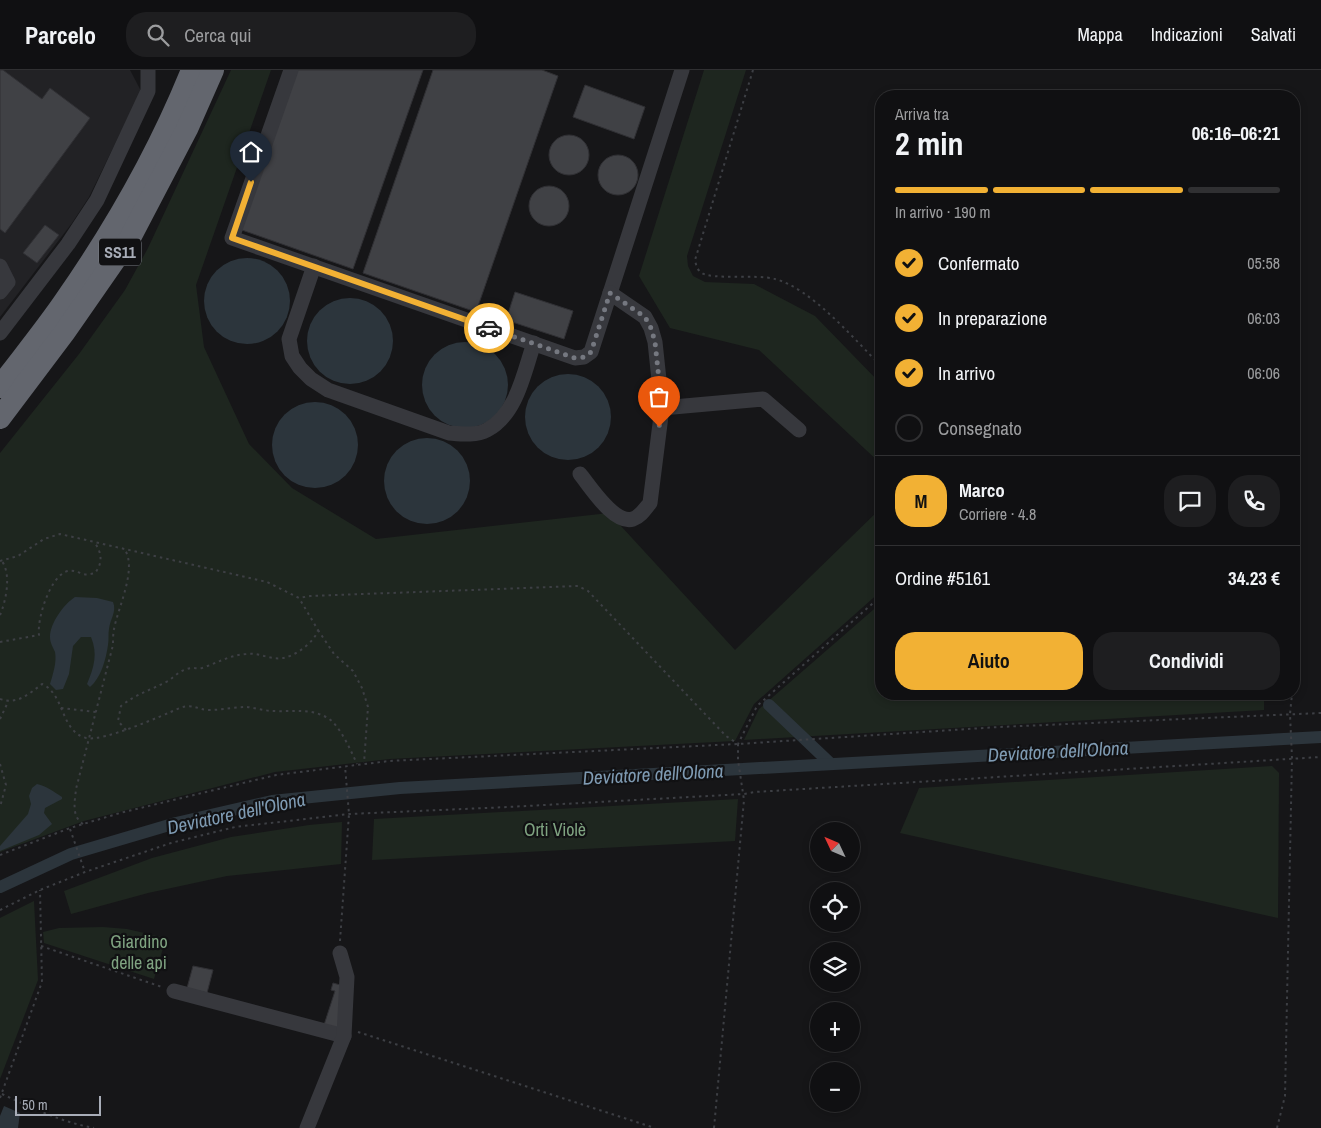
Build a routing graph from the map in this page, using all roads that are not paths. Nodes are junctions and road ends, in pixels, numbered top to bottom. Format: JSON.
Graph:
{"nodes":[{"id":1,"x":148,"y":70,"type":"edge"},
{"id":2,"x":192,"y":70,"type":"edge"},
{"id":3,"x":213,"y":70,"type":"edge"},
{"id":4,"x":291,"y":70,"type":"edge"},
{"id":5,"x":682,"y":70,"type":"edge"},
{"id":6,"x":0,"y":266,"type":"edge"},
{"id":7,"x":314,"y":266,"type":"junction"},
{"id":8,"x":0,"y":292,"type":"edge"},
{"id":9,"x":610,"y":293,"type":"junction"},
{"id":10,"x":0,"y":333,"type":"edge"},
{"id":11,"x":534,"y":344,"type":"junction"},
{"id":12,"x":0,"y":387,"type":"edge"},
{"id":13,"x":662,"y":408,"type":"junction"},
{"id":14,"x":0,"y":418,"type":"edge"},
{"id":15,"x":799,"y":430,"type":"dead end"},
{"id":16,"x":580,"y":474,"type":"dead end"},
{"id":17,"x":340,"y":953,"type":"road end"},
{"id":18,"x":174,"y":991,"type":"road end"},
{"id":19,"x":344,"y":1032,"type":"junction"},
{"id":20,"x":307,"y":1128,"type":"edge"}],
"edges":[{"from":1,"to":10,"type":"street"},
{"from":2,"to":12,"type":"highway","number":"SS11"},
{"from":3,"to":14,"type":"highway","number":"SS11"},
{"from":4,"to":7,"type":"street"},
{"from":5,"to":9,"type":"street"},
{"from":6,"to":8,"type":"street"},
{"from":7,"to":11,"type":"street"},
{"from":7,"to":11,"type":"street"},
{"from":9,"to":11,"type":"street"},
{"from":9,"to":13,"type":"street"},
{"from":13,"to":15,"type":"street"},
{"from":13,"to":16,"type":"street"},
{"from":17,"to":19,"type":"street"},
{"from":18,"to":19,"type":"street"},
{"from":19,"to":20,"type":"street"}]}
